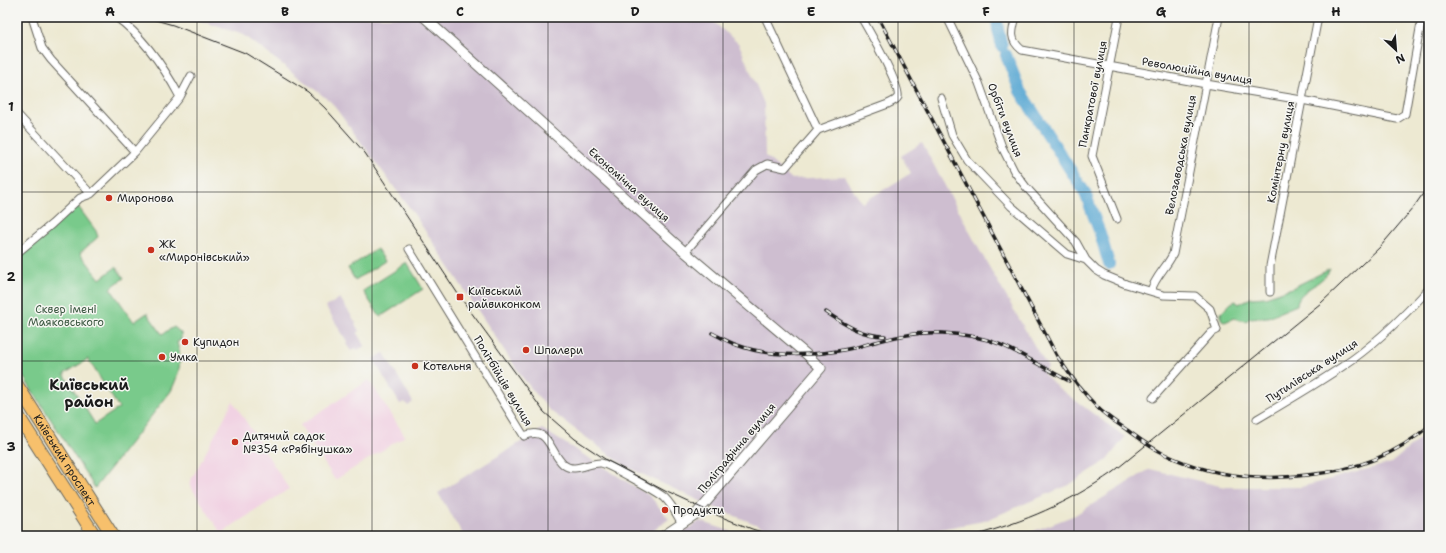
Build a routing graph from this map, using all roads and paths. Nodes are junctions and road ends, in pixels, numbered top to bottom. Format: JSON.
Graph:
{"nodes":[{"id":1,"x":32,"y":17,"type":"edge"},
{"id":2,"x":116,"y":17,"type":"edge"},
{"id":3,"x":424,"y":17,"type":"edge"},
{"id":4,"x":765,"y":17,"type":"edge"},
{"id":5,"x":861,"y":17,"type":"edge"},
{"id":6,"x":947,"y":17,"type":"edge"},
{"id":7,"x":1016,"y":17,"type":"edge"},
{"id":8,"x":1119,"y":17,"type":"edge"},
{"id":9,"x":1218,"y":17,"type":"edge"},
{"id":10,"x":1318,"y":17,"type":"edge"},
{"id":11,"x":1422,"y":17,"type":"edge"},
{"id":12,"x":1110,"y":66,"type":"junction"},
{"id":13,"x":192,"y":76,"type":"dead end"},
{"id":14,"x":1206,"y":84,"type":"junction"},
{"id":15,"x":180,"y":97,"type":"junction"},
{"id":16,"x":941,"y":98,"type":"dead end"},
{"id":17,"x":1302,"y":100,"type":"junction"},
{"id":18,"x":17,"y":114,"type":"edge"},
{"id":19,"x":818,"y":130,"type":"junction"},
{"id":20,"x":135,"y":152,"type":"junction"},
{"id":21,"x":91,"y":194,"type":"junction"},
{"id":22,"x":1117,"y":219,"type":"dead end"},
{"id":23,"x":409,"y":249,"type":"dead end"},
{"id":24,"x":685,"y":252,"type":"junction"},
{"id":25,"x":17,"y":253,"type":"edge"},
{"id":26,"x":1086,"y":260,"type":"junction"},
{"id":27,"x":1429,"y":289,"type":"edge"},
{"id":28,"x":1151,"y":291,"type":"junction"},
{"id":29,"x":1270,"y":292,"type":"dead end"},
{"id":30,"x":821,"y":368,"type":"joint"},
{"id":31,"x":17,"y":385,"type":"edge"},
{"id":32,"x":1153,"y":398,"type":"dead end"},
{"id":33,"x":17,"y":414,"type":"edge"},
{"id":34,"x":1257,"y":420,"type":"dead end"},
{"id":35,"x":682,"y":524,"type":"junction"},
{"id":36,"x":95,"y":536,"type":"edge"},
{"id":37,"x":113,"y":536,"type":"edge"},
{"id":38,"x":663,"y":536,"type":"edge"}],
"edges":[{"from":1,"to":20,"type":"street"},
{"from":2,"to":15,"type":"street"},
{"from":3,"to":24,"type":"street","name":"Економічна вулиця"},
{"from":4,"to":19,"type":"street"},
{"from":5,"to":19,"type":"street"},
{"from":6,"to":26,"type":"street","name":"Орбіти вулиця"},
{"from":7,"to":12,"type":"street","name":"Революційна вулиця"},
{"from":8,"to":12,"type":"street","name":"Панкратової вулиця"},
{"from":9,"to":14,"type":"street","name":"Велозаводська вулиця"},
{"from":10,"to":17,"type":"street","name":"Комінтерну вулиця"},
{"from":11,"to":17,"type":"street","name":"Революційна вулиця"},
{"from":12,"to":14,"type":"street","name":"Революційна вулиця"},
{"from":12,"to":22,"type":"street","name":"Панкратової вулиця"},
{"from":13,"to":15,"type":"street"},
{"from":14,"to":17,"type":"street","name":"Революційна вулиця"},
{"from":14,"to":28,"type":"street","name":"Велозаводська вулиця"},
{"from":15,"to":20,"type":"street"},
{"from":16,"to":26,"type":"street"},
{"from":17,"to":29,"type":"street","name":"Комінтерну вулиця"},
{"from":18,"to":21,"type":"street"},
{"from":19,"to":24,"type":"street"},
{"from":20,"to":21,"type":"street"},
{"from":21,"to":25,"type":"street"},
{"from":23,"to":35,"type":"street","name":"Політбійців вулиця"},
{"from":24,"to":30,"type":"street","name":"Економічна вулиця"},
{"from":26,"to":28,"type":"street"},
{"from":27,"to":34,"type":"street","name":"Путилівська вулиця"},
{"from":28,"to":32,"type":"street"},
{"from":30,"to":35,"type":"street","name":"Поліграфічна вулиця"},
{"from":31,"to":37,"type":"main road","name":"Київський проспект"},
{"from":33,"to":36,"type":"main road","name":"Київський проспект"},
{"from":35,"to":38,"type":"street","name":"Поліграфічна вулиця"}]}
